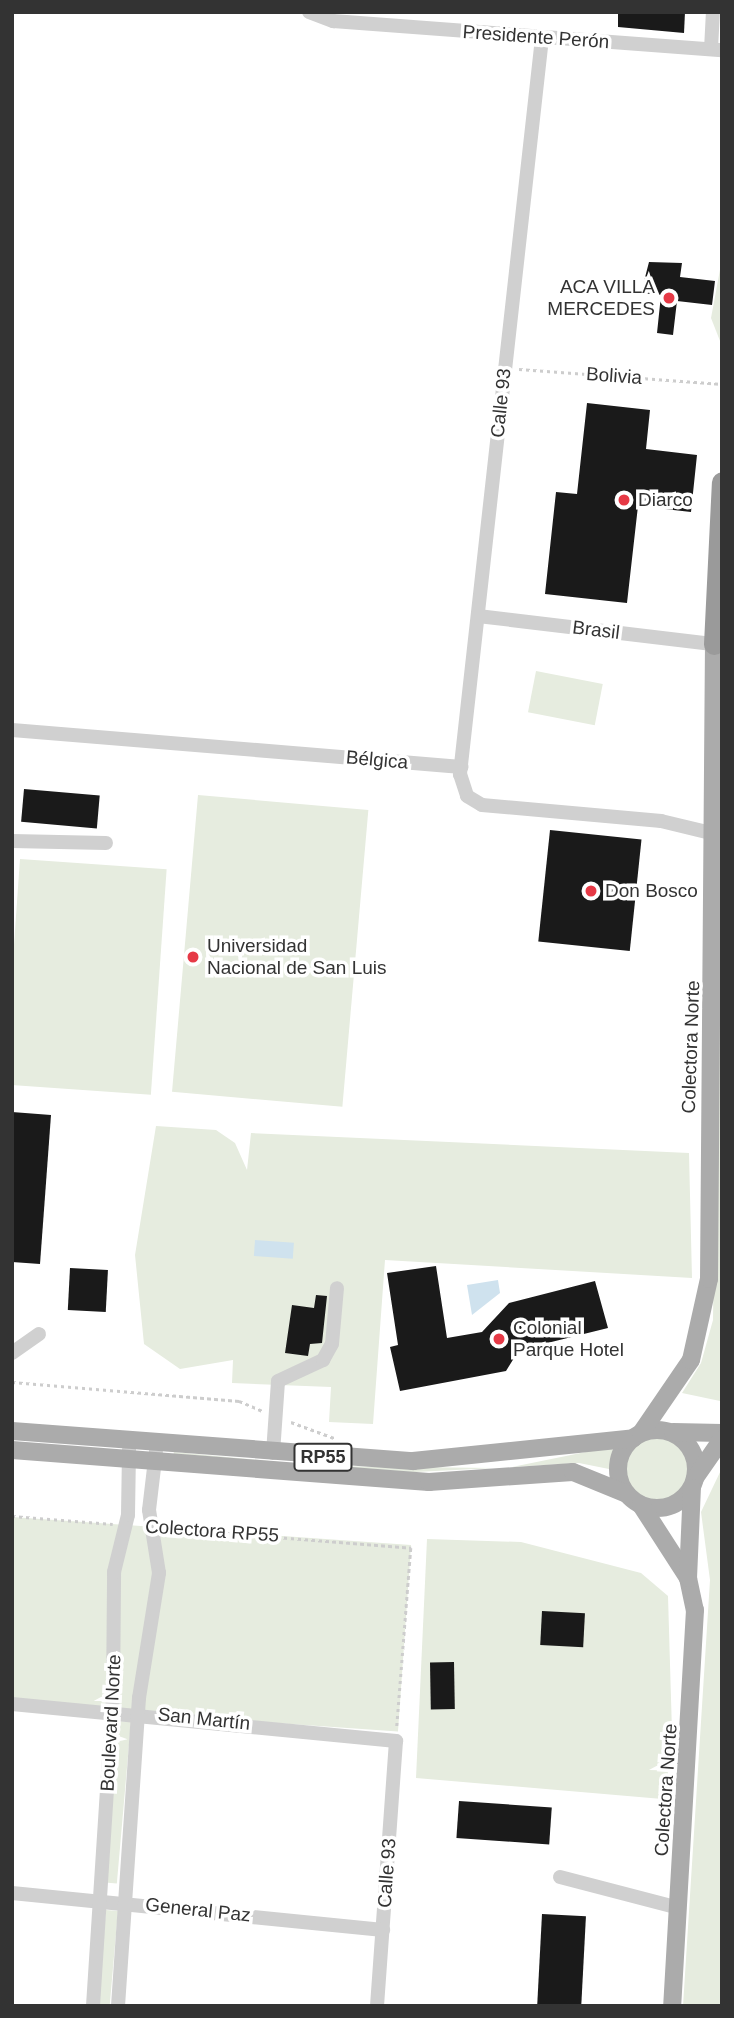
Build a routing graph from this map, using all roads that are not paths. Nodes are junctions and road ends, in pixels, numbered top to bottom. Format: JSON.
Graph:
{"nodes":[{"id":1,"x":309,"y":12,"type":"edge"},
{"id":2,"x":713,"y":12,"type":"edge"},
{"id":3,"x":542,"y":38,"type":"junction"},
{"id":4,"x":716,"y":49,"type":"edge"},
{"id":5,"x":722,"y":482,"type":"edge"},
{"id":6,"x":478,"y":616,"type":"junction"},
{"id":7,"x":714,"y":644,"type":"junction"},
{"id":8,"x":12,"y":730,"type":"edge"},
{"id":9,"x":461,"y":767,"type":"junction"},
{"id":10,"x":715,"y":834,"type":"junction"},
{"id":11,"x":12,"y":841,"type":"edge"},
{"id":12,"x":106,"y":843,"type":"dead end"},
{"id":13,"x":337,"y":1288,"type":"dead end"},
{"id":14,"x":39,"y":1334,"type":"dead end"},
{"id":15,"x":12,"y":1353,"type":"edge"},
{"id":16,"x":663,"y":1430,"type":"junction"},
{"id":17,"x":12,"y":1431,"type":"edge"},
{"id":18,"x":722,"y":1433,"type":"edge"},
{"id":19,"x":637,"y":1435,"type":"junction"},
{"id":20,"x":722,"y":1439,"type":"edge"},
{"id":21,"x":130,"y":1441,"type":"junction"},
{"id":22,"x":157,"y":1443,"type":"junction"},
{"id":23,"x":12,"y":1450,"type":"edge"},
{"id":24,"x":273,"y":1453,"type":"junction"},
{"id":25,"x":129,"y":1460,"type":"junction"},
{"id":26,"x":154,"y":1462,"type":"junction"},
{"id":27,"x":694,"y":1482,"type":"junction"},
{"id":28,"x":634,"y":1499,"type":"junction"},
{"id":29,"x":688,"y":1578,"type":"junction"},
{"id":30,"x":12,"y":1704,"type":"edge"},
{"id":31,"x":113,"y":1711,"type":"junction"},
{"id":32,"x":138,"y":1712,"type":"junction"},
{"id":33,"x":396,"y":1741,"type":"joint"},
{"id":34,"x":560,"y":1877,"type":"dead end"},
{"id":35,"x":12,"y":1893,"type":"edge"},
{"id":36,"x":100,"y":1899,"type":"junction"},
{"id":37,"x":123,"y":1902,"type":"junction"},
{"id":38,"x":680,"y":1908,"type":"junction"},
{"id":39,"x":383,"y":1930,"type":"junction"},
{"id":40,"x":93,"y":2006,"type":"edge"},
{"id":41,"x":118,"y":2006,"type":"edge"},
{"id":42,"x":377,"y":2006,"type":"edge"},
{"id":43,"x":672,"y":2006,"type":"edge"}],
"edges":[{"from":1,"to":3,"type":"street","name":"Presidente Perón"},
{"from":2,"to":4,"type":"street"},
{"from":3,"to":4,"type":"street","name":"Presidente Perón"},
{"from":3,"to":6,"type":"street","name":"Calle 93"},
{"from":5,"to":7,"type":"highway"},
{"from":6,"to":7,"type":"street","name":"Brasil"},
{"from":6,"to":9,"type":"street","name":"Calle 93"},
{"from":7,"to":10,"type":"main road","name":"Colectora Norte"},
{"from":8,"to":9,"type":"street","name":"Bélgica"},
{"from":9,"to":10,"type":"street"},
{"from":10,"to":19,"type":"main road","name":"Colectora Norte"},
{"from":11,"to":12,"type":"street"},
{"from":13,"to":24,"type":"street"},
{"from":14,"to":15,"type":"street"},
{"from":16,"to":18,"type":"main road"},
{"from":16,"to":19,"type":"main road","number":"RP55"},
{"from":16,"to":27,"type":"main road"},
{"from":17,"to":21,"type":"main road","number":"RP55"},
{"from":19,"to":24,"type":"main road","number":"RP55"},
{"from":19,"to":28,"type":"main road"},
{"from":20,"to":27,"type":"main road"},
{"from":21,"to":22,"type":"main road","number":"RP55"},
{"from":21,"to":25,"type":"street","name":"Boulevard Norte"},
{"from":22,"to":24,"type":"main road","number":"RP55"},
{"from":22,"to":26,"type":"street","name":"Boulevard Norte"},
{"from":23,"to":25,"type":"main road","number":"RP55"},
{"from":25,"to":26,"type":"main road","number":"RP55"},
{"from":25,"to":31,"type":"street","name":"Boulevard Norte"},
{"from":26,"to":28,"type":"main road","number":"RP55"},
{"from":26,"to":32,"type":"street","name":"Boulevard Norte"},
{"from":27,"to":28,"type":"main road","number":"RP55"},
{"from":27,"to":29,"type":"main road","name":"Colectora Norte"},
{"from":28,"to":29,"type":"main road","name":"Colectora Norte"},
{"from":29,"to":38,"type":"main road","name":"Colectora Norte"},
{"from":30,"to":31,"type":"street","name":"San Martín"},
{"from":31,"to":32,"type":"street","name":"San Martín"},
{"from":31,"to":36,"type":"street","name":"Boulevard Norte"},
{"from":32,"to":33,"type":"street","name":"San Martín"},
{"from":32,"to":37,"type":"street","name":"Boulevard Norte"},
{"from":33,"to":39,"type":"street","name":"Calle 93"},
{"from":34,"to":38,"type":"street"},
{"from":35,"to":36,"type":"street","name":"General Paz"},
{"from":36,"to":37,"type":"street","name":"General Paz"},
{"from":36,"to":40,"type":"street","name":"Boulevard Norte"},
{"from":37,"to":39,"type":"street","name":"General Paz"},
{"from":37,"to":41,"type":"street","name":"Boulevard Norte"},
{"from":38,"to":43,"type":"main road","name":"Colectora Norte"},
{"from":39,"to":42,"type":"street","name":"Calle 93"}]}
